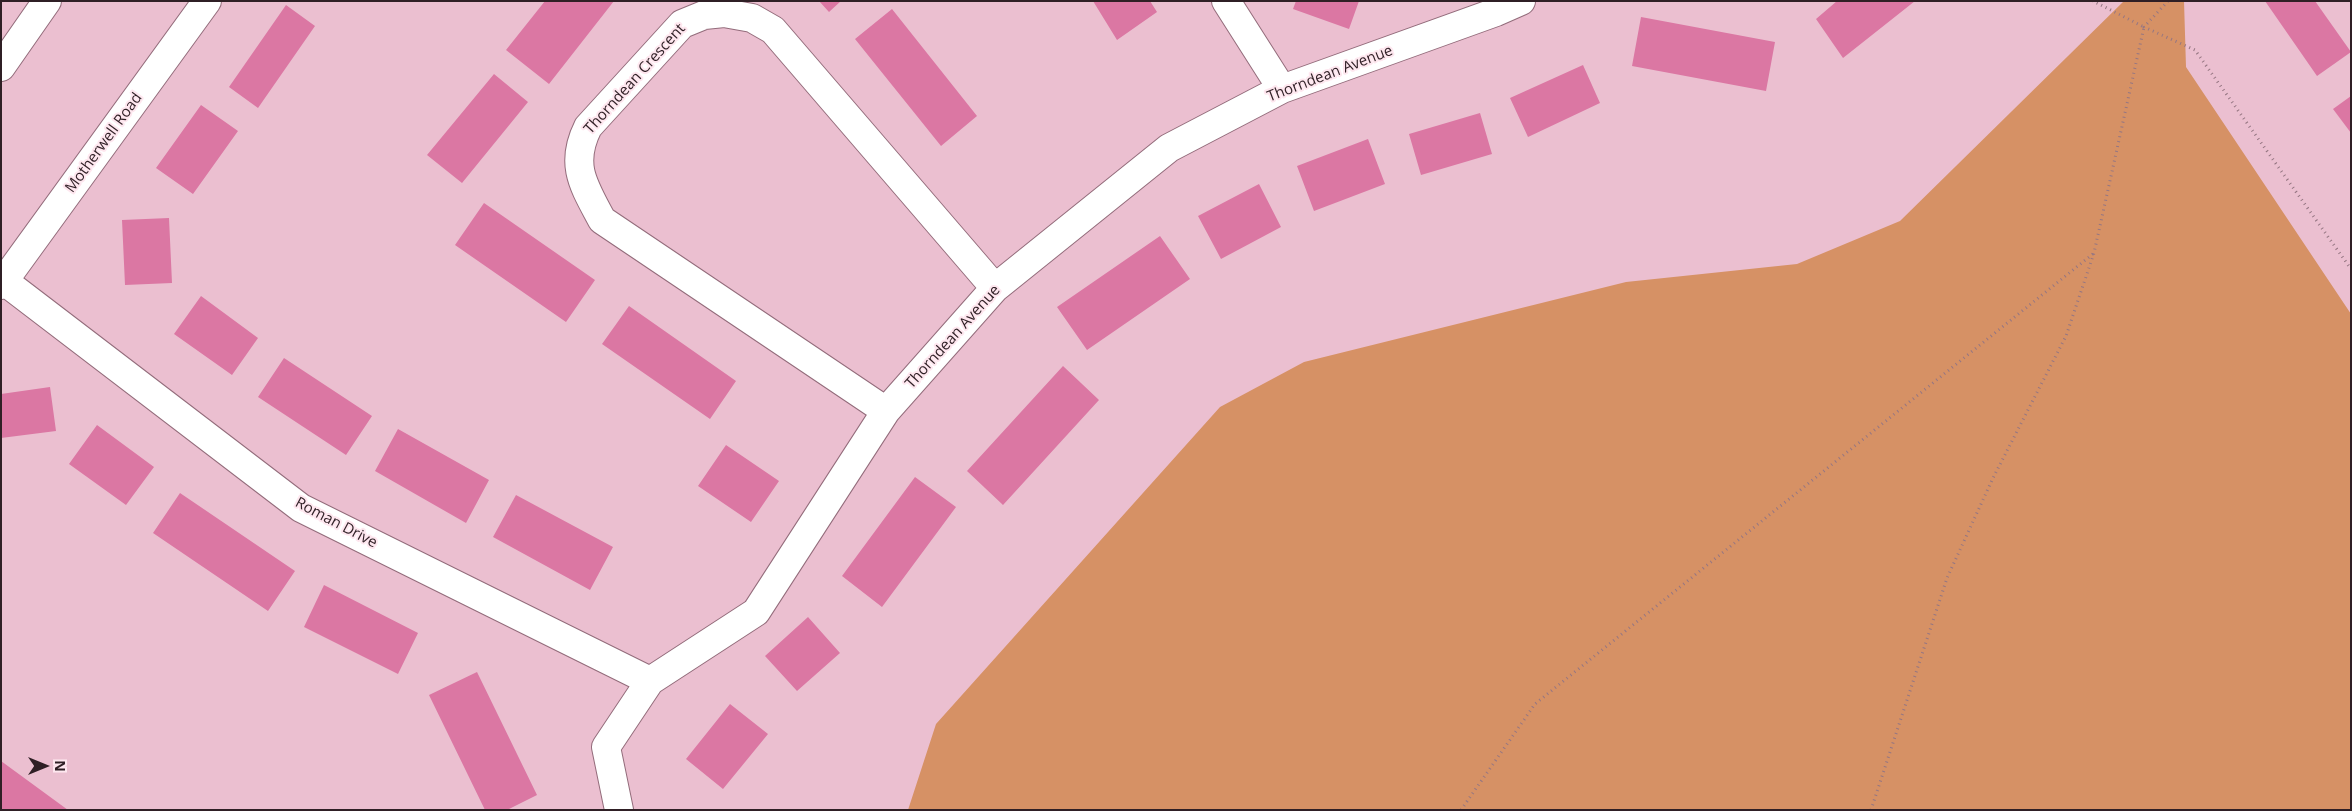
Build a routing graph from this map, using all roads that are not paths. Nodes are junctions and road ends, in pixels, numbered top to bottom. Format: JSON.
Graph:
{"nodes":[{"id":1,"x":47,"y":1,"type":"edge"},
{"id":2,"x":208,"y":1,"type":"edge"},
{"id":3,"x":1226,"y":1,"type":"edge"},
{"id":4,"x":1520,"y":1,"type":"edge"},
{"id":5,"x":1,"y":68,"type":"edge"},
{"id":6,"x":1282,"y":89,"type":"junction"},
{"id":7,"x":2,"y":283,"type":"edge"},
{"id":8,"x":995,"y":288,"type":"junction"},
{"id":9,"x":886,"y":411,"type":"junction"},
{"id":10,"x":650,"y":681,"type":"junction"},
{"id":11,"x":618,"y":810,"type":"edge"}],
"edges":[{"from":1,"to":5,"type":"street"},
{"from":2,"to":7,"type":"street","name":"Motherwell Road"},
{"from":3,"to":6,"type":"street"},
{"from":4,"to":6,"type":"street","name":"Thorndean Avenue"},
{"from":6,"to":8,"type":"street","name":"Thorndean Avenue"},
{"from":7,"to":10,"type":"street","name":"Roman Drive"},
{"from":8,"to":9,"type":"street","name":"Thorndean Avenue"},
{"from":8,"to":9,"type":"street","name":"Thorndean Crescent"},
{"from":9,"to":10,"type":"street","name":"Thorndean Avenue"},
{"from":10,"to":11,"type":"street","name":"Thorndean Avenue"}]}
